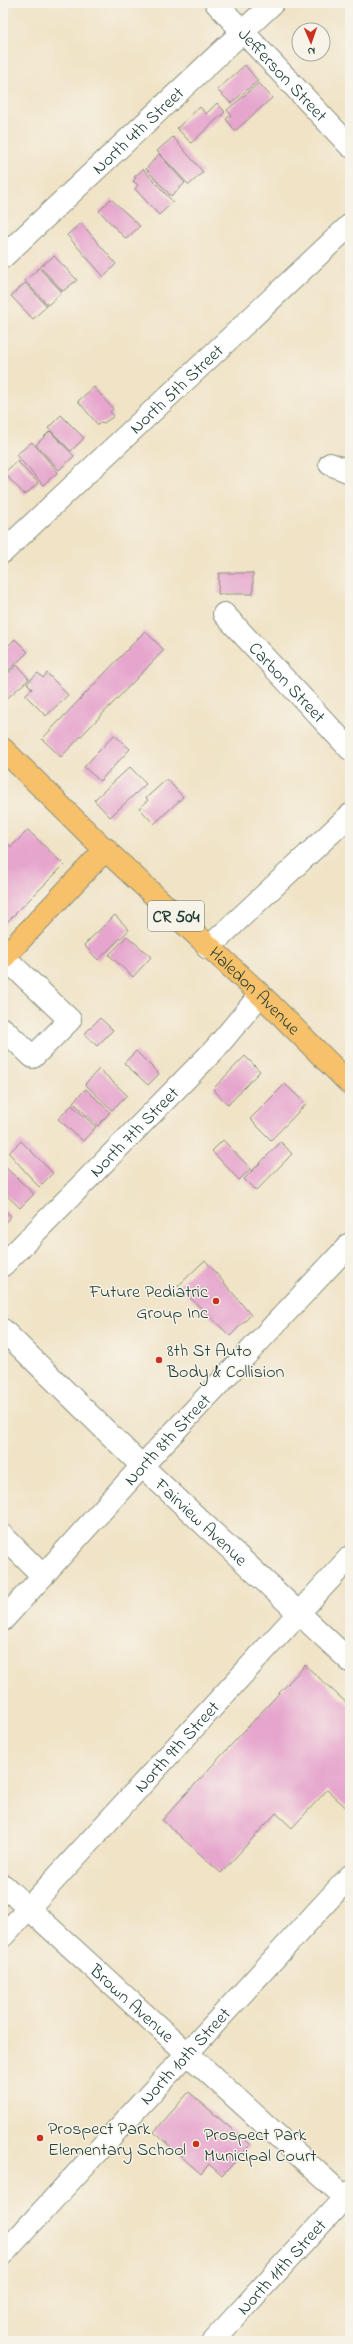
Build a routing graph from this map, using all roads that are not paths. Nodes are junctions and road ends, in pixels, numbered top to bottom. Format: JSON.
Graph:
{"nodes":[{"id":1,"x":216,"y":3,"type":"edge"},
{"id":2,"x":272,"y":3,"type":"edge"},
{"id":3,"x":243,"y":31,"type":"junction"},
{"id":4,"x":350,"y":146,"type":"edge"},
{"id":5,"x":350,"y":225,"type":"edge"},
{"id":6,"x":3,"y":257,"type":"edge"},
{"id":7,"x":330,"y":464,"type":"dead end"},
{"id":8,"x":350,"y":472,"type":"edge"},
{"id":9,"x":3,"y":552,"type":"edge"},
{"id":10,"x":224,"y":614,"type":"dead end"},
{"id":11,"x":3,"y":749,"type":"edge"},
{"id":12,"x":350,"y":749,"type":"edge"},
{"id":13,"x":350,"y":815,"type":"edge"},
{"id":14,"x":106,"y":849,"type":"junction"},
{"id":15,"x":208,"y":948,"type":"junction"},
{"id":16,"x":4,"y":957,"type":"edge"},
{"id":17,"x":260,"y":995,"type":"junction"},
{"id":18,"x":3,"y":1029,"type":"edge"},
{"id":19,"x":350,"y":1084,"type":"edge"},
{"id":20,"x":350,"y":1244,"type":"edge"},
{"id":21,"x":3,"y":1265,"type":"edge"},
{"id":22,"x":3,"y":1330,"type":"edge"},
{"id":23,"x":142,"y":1466,"type":"junction"},
{"id":24,"x":3,"y":1536,"type":"edge"},
{"id":25,"x":350,"y":1557,"type":"edge"},
{"id":26,"x":43,"y":1576,"type":"junction"},
{"id":27,"x":299,"y":1614,"type":"junction"},
{"id":28,"x":4,"y":1616,"type":"edge"},
{"id":29,"x":350,"y":1661,"type":"edge"},
{"id":30,"x":350,"y":1876,"type":"edge"},
{"id":31,"x":3,"y":1885,"type":"edge"},
{"id":32,"x":28,"y":1908,"type":"junction"},
{"id":33,"x":3,"y":1936,"type":"edge"},
{"id":34,"x":188,"y":2053,"type":"junction"},
{"id":35,"x":348,"y":2197,"type":"edge"},
{"id":36,"x":3,"y":2254,"type":"edge"},
{"id":37,"x":213,"y":2341,"type":"edge"}],
"edges":[{"from":1,"to":3,"type":"street","name":"Jefferson Street"},
{"from":2,"to":3,"type":"street","name":"North 4th Street"},
{"from":3,"to":4,"type":"street","name":"Jefferson Street"},
{"from":3,"to":6,"type":"street","name":"North 4th Street"},
{"from":5,"to":9,"type":"street","name":"North 5th Street"},
{"from":7,"to":8,"type":"street"},
{"from":10,"to":12,"type":"street","name":"Carbon Street"},
{"from":11,"to":14,"type":"main road","name":"Haledon Avenue","number":"CR 504"},
{"from":13,"to":15,"type":"street"},
{"from":14,"to":15,"type":"main road","name":"Haledon Avenue","number":"CR 504"},
{"from":14,"to":16,"type":"main road"},
{"from":15,"to":17,"type":"main road","name":"Haledon Avenue","number":"CR 504"},
{"from":16,"to":18,"type":"street"},
{"from":17,"to":19,"type":"main road","name":"Haledon Avenue","number":"CR 504"},
{"from":17,"to":21,"type":"street","name":"North 7th Street"},
{"from":20,"to":23,"type":"street","name":"North 8th Street"},
{"from":22,"to":23,"type":"street","name":"Fairview Avenue"},
{"from":23,"to":26,"type":"street","name":"North 8th Street"},
{"from":23,"to":27,"type":"street","name":"Fairview Avenue"},
{"from":24,"to":26,"type":"street"},
{"from":25,"to":27,"type":"street","name":"North 9th Street"},
{"from":26,"to":28,"type":"street","name":"North 8th Street"},
{"from":27,"to":29,"type":"street","name":"Fairview Avenue"},
{"from":27,"to":32,"type":"street","name":"North 9th Street"},
{"from":30,"to":34,"type":"street","name":"North 10th Street"},
{"from":31,"to":32,"type":"street","name":"Brown Avenue"},
{"from":32,"to":33,"type":"street","name":"North 9th Street"},
{"from":32,"to":34,"type":"street","name":"Brown Avenue"},
{"from":34,"to":35,"type":"street","name":"Brown Avenue"},
{"from":34,"to":36,"type":"street","name":"North 10th Street"},
{"from":35,"to":37,"type":"street","name":"North 11th Street"}]}
